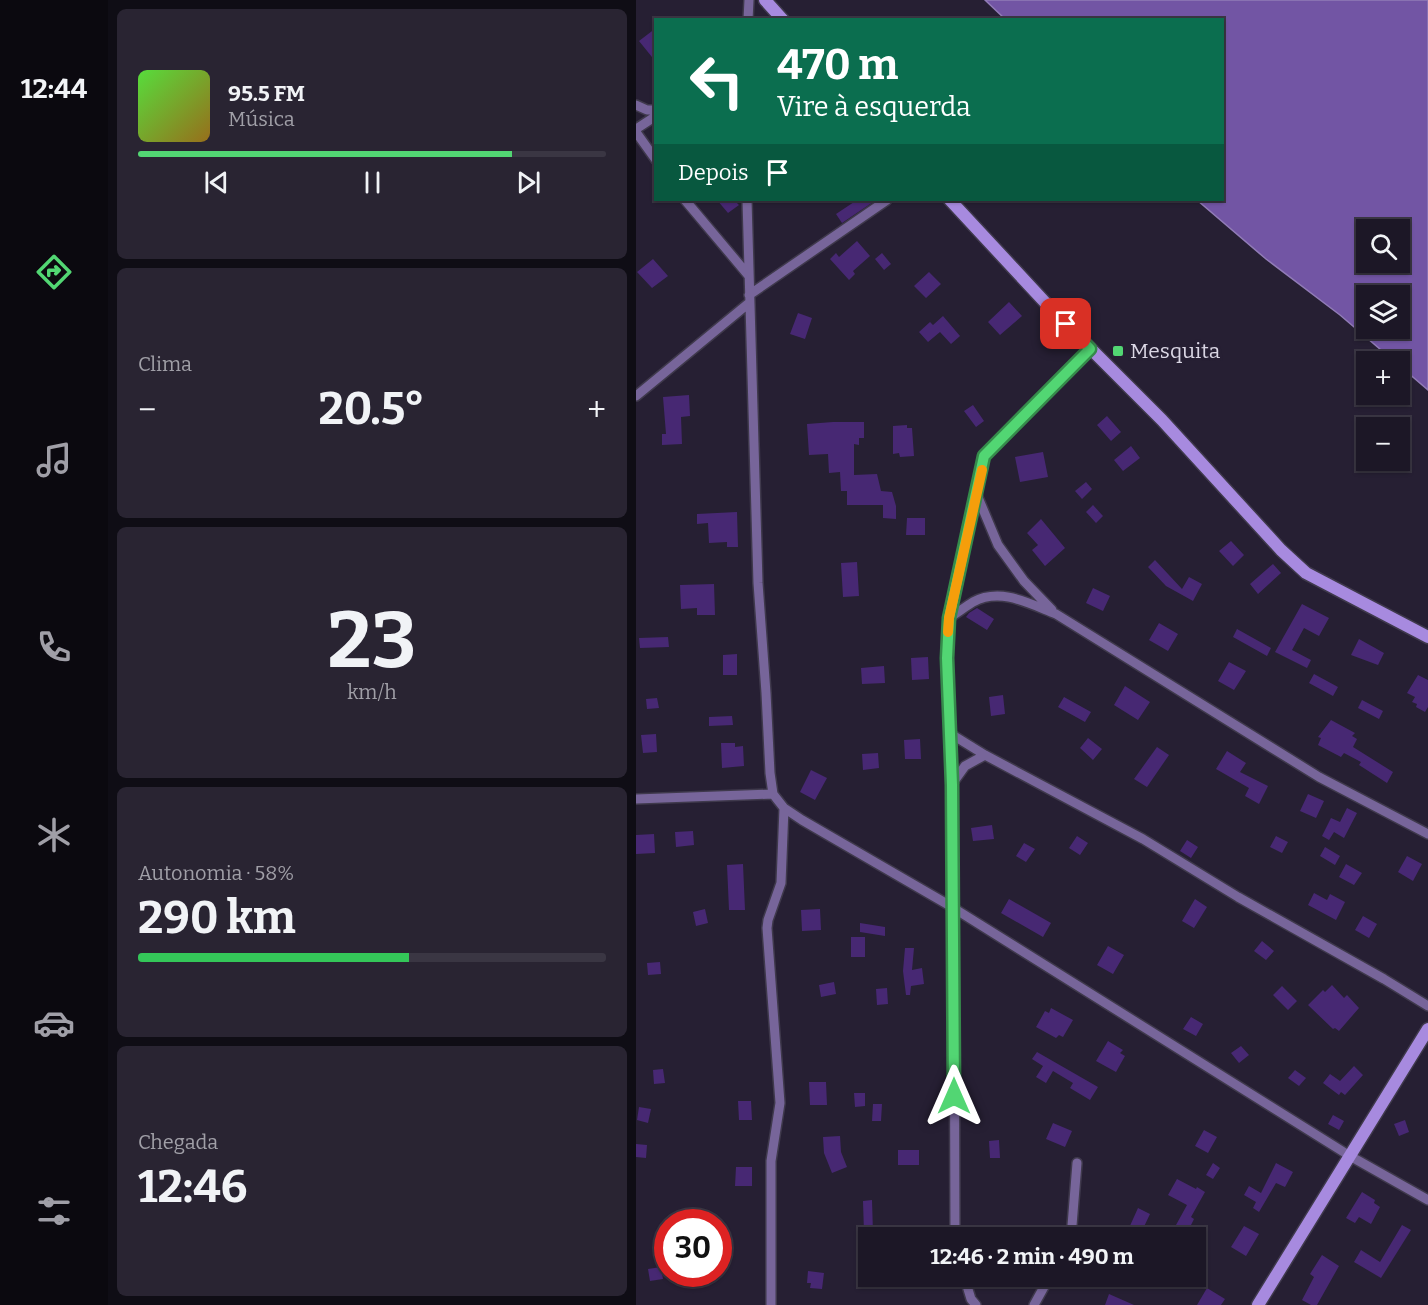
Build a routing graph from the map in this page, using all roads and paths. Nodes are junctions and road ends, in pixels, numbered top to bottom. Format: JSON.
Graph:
{"nodes":[{"id":1,"x":749,"y":0,"type":"edge"},
{"id":2,"x":765,"y":0,"type":"edge"},
{"id":3,"x":748,"y":18,"type":"edge"},
{"id":4,"x":781,"y":18,"type":"edge"},
{"id":5,"x":636,"y":105,"type":"edge"},
{"id":6,"x":654,"y":110,"type":"edge"},
{"id":7,"x":654,"y":118,"type":"edge"},
{"id":8,"x":636,"y":130,"type":"edge"},
{"id":9,"x":654,"y":156,"type":"edge"},
{"id":10,"x":686,"y":201,"type":"edge"},
{"id":11,"x":747,"y":201,"type":"edge"},
{"id":12,"x":886,"y":201,"type":"edge"},
{"id":13,"x":951,"y":201,"type":"edge"},
{"id":14,"x":749,"y":276,"type":"junction"},
{"id":15,"x":749,"y":299,"type":"junction"},
{"id":16,"x":1090,"y":349,"type":"junction"},
{"id":17,"x":636,"y":396,"type":"edge"},
{"id":18,"x":977,"y":495,"type":"junction"},
{"id":19,"x":1056,"y":614,"type":"junction"},
{"id":20,"x":949,"y":618,"type":"junction"},
{"id":21,"x":1428,"y":637,"type":"edge"},
{"id":22,"x":951,"y":734,"type":"junction"},
{"id":23,"x":986,"y":755,"type":"junction"},
{"id":24,"x":952,"y":785,"type":"junction"},
{"id":25,"x":773,"y":794,"type":"junction"},
{"id":26,"x":636,"y":799,"type":"edge"},
{"id":27,"x":784,"y":808,"type":"junction"},
{"id":28,"x":1428,"y":834,"type":"edge"},
{"id":29,"x":954,"y":908,"type":"junction"},
{"id":30,"x":1428,"y":1006,"type":"edge"},
{"id":31,"x":1428,"y":1029,"type":"edge"},
{"id":32,"x":1350,"y":1156,"type":"junction"},
{"id":33,"x":1077,"y":1163,"type":"dead end"},
{"id":34,"x":1428,"y":1200,"type":"edge"},
{"id":35,"x":955,"y":1227,"type":"edge"},
{"id":36,"x":1072,"y":1227,"type":"edge"},
{"id":37,"x":967,"y":1287,"type":"edge"},
{"id":38,"x":1044,"y":1287,"type":"edge"},
{"id":39,"x":771,"y":1305,"type":"edge"},
{"id":40,"x":976,"y":1305,"type":"edge"},
{"id":41,"x":1034,"y":1305,"type":"edge"},
{"id":42,"x":1258,"y":1305,"type":"edge"}],
"edges":[{"from":1,"to":3,"type":"street"},
{"from":2,"to":4,"type":"street"},
{"from":5,"to":6,"type":"street"},
{"from":7,"to":8,"type":"street"},
{"from":8,"to":9,"type":"street"},
{"from":10,"to":14,"type":"street"},
{"from":11,"to":14,"type":"street"},
{"from":12,"to":15,"type":"street"},
{"from":13,"to":16,"type":"street"},
{"from":14,"to":15,"type":"street"},
{"from":15,"to":17,"type":"street"},
{"from":15,"to":25,"type":"street"},
{"from":16,"to":18,"type":"street"},
{"from":16,"to":21,"type":"street"},
{"from":18,"to":19,"type":"street"},
{"from":18,"to":20,"type":"street"},
{"from":19,"to":20,"type":"street"},
{"from":19,"to":28,"type":"street"},
{"from":20,"to":22,"type":"street"},
{"from":22,"to":23,"type":"street"},
{"from":22,"to":24,"type":"street"},
{"from":23,"to":24,"type":"street"},
{"from":23,"to":30,"type":"street"},
{"from":24,"to":29,"type":"street"},
{"from":25,"to":26,"type":"street"},
{"from":25,"to":27,"type":"street"},
{"from":27,"to":29,"type":"street"},
{"from":27,"to":39,"type":"street"},
{"from":29,"to":32,"type":"street"},
{"from":29,"to":35,"type":"street"},
{"from":31,"to":32,"type":"street"},
{"from":32,"to":34,"type":"street"},
{"from":32,"to":42,"type":"street"},
{"from":33,"to":36,"type":"street"},
{"from":37,"to":40,"type":"street"},
{"from":38,"to":41,"type":"street"}]}
